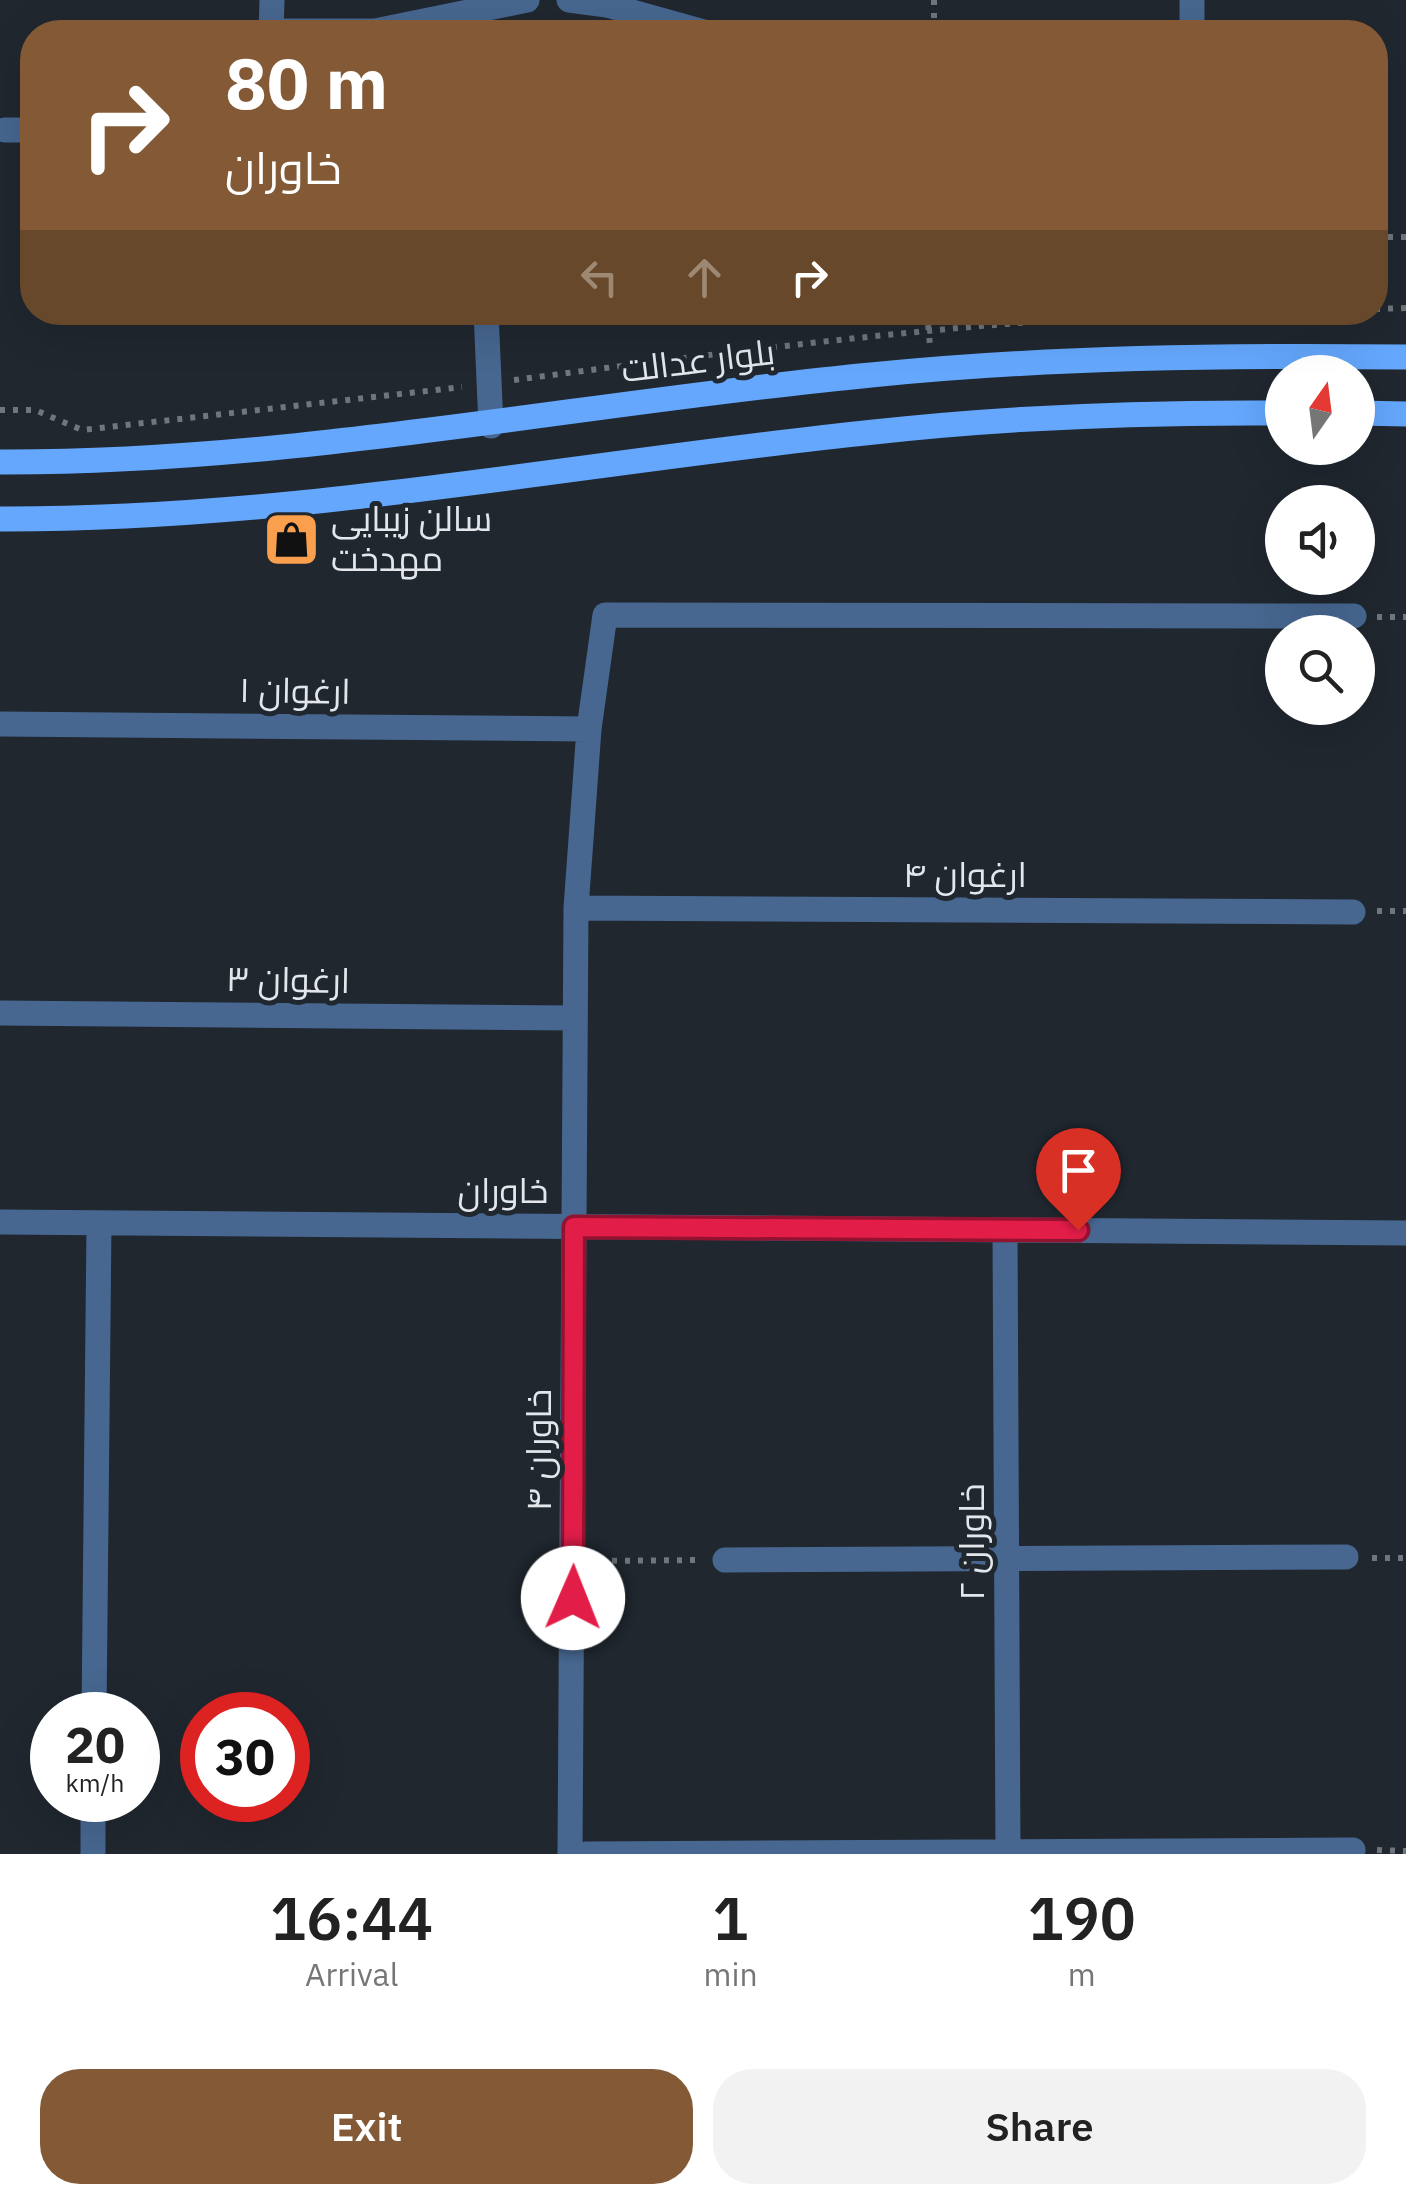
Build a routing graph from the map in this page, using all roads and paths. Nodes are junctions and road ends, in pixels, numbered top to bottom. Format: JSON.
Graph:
{"nodes":[{"id":1,"x":528,"y":0,"type":"edge"},
{"id":2,"x":569,"y":0,"type":"edge"},
{"id":3,"x":430,"y":20,"type":"edge"},
{"id":4,"x":661,"y":20,"type":"edge"},
{"id":5,"x":5,"y":130,"type":"dead end"},
{"id":6,"x":20,"y":130,"type":"edge"},
{"id":7,"x":487,"y":325,"type":"edge"},
{"id":8,"x":1011,"y":325,"type":"edge"},
{"id":9,"x":1406,"y":357,"type":"edge"},
{"id":10,"x":489,"y":384,"type":"junction"},
{"id":11,"x":0,"y":410,"type":"edge"},
{"id":12,"x":1265,"y":412,"type":"edge"},
{"id":13,"x":1375,"y":414,"type":"edge"},
{"id":14,"x":1406,"y":414,"type":"edge"},
{"id":15,"x":490,"y":426,"type":"junction"},
{"id":16,"x":0,"y":462,"type":"edge"},
{"id":17,"x":0,"y":519,"type":"edge"},
{"id":18,"x":1265,"y":616,"type":"edge"},
{"id":19,"x":0,"y":724,"type":"edge"},
{"id":20,"x":589,"y":729,"type":"junction"},
{"id":21,"x":576,"y":908,"type":"junction"},
{"id":22,"x":1353,"y":912,"type":"dead end"},
{"id":23,"x":0,"y":1012,"type":"edge"},
{"id":24,"x":576,"y":1018,"type":"junction"},
{"id":25,"x":0,"y":1222,"type":"edge"},
{"id":26,"x":98,"y":1223,"type":"junction"},
{"id":27,"x":574,"y":1227,"type":"junction"},
{"id":28,"x":1005,"y":1230,"type":"junction"},
{"id":29,"x":1406,"y":1233,"type":"edge"},
{"id":30,"x":1346,"y":1557,"type":"dead end"},
{"id":31,"x":1007,"y":1558,"type":"junction"},
{"id":32,"x":725,"y":1560,"type":"joint"},
{"id":33,"x":573,"y":1561,"type":"junction"},
{"id":34,"x":94,"y":1692,"type":"edge"},
{"id":35,"x":93,"y":1822,"type":"edge"},
{"id":36,"x":1353,"y":1850,"type":"dead end"},
{"id":37,"x":1008,"y":1852,"type":"edge"},
{"id":38,"x":93,"y":1854,"type":"edge"},
{"id":39,"x":570,"y":1854,"type":"edge"},
{"id":40,"x":586,"y":1854,"type":"edge"}],
"edges":[{"from":1,"to":3,"type":"street"},
{"from":2,"to":4,"type":"street"},
{"from":5,"to":6,"type":"street"},
{"from":7,"to":10,"type":"street"},
{"from":8,"to":10,"type":"path"},
{"from":9,"to":15,"type":"main road","name":"بلوار عدالت"},
{"from":10,"to":11,"type":"path"},
{"from":10,"to":15,"type":"street"},
{"from":12,"to":17,"type":"main road"},
{"from":13,"to":14,"type":"main road"},
{"from":15,"to":16,"type":"main road","name":"بلوار عدالت"},
{"from":18,"to":20,"type":"street","name":"خاوران ۴"},
{"from":19,"to":20,"type":"street","name":"ارغوان ۱"},
{"from":20,"to":21,"type":"street","name":"خاوران ۴"},
{"from":21,"to":22,"type":"street","name":"ارغوان ۴"},
{"from":21,"to":24,"type":"street","name":"خاوران ۴"},
{"from":23,"to":24,"type":"street","name":"ارغوان ۳"},
{"from":24,"to":27,"type":"street","name":"خاوران ۴"},
{"from":25,"to":26,"type":"street","name":"خاوران"},
{"from":26,"to":27,"type":"street","name":"خاوران"},
{"from":26,"to":34,"type":"street"},
{"from":27,"to":28,"type":"street","name":"خاوران"},
{"from":27,"to":33,"type":"street","name":"خاوران ۴"},
{"from":28,"to":29,"type":"street","name":"خاوران"},
{"from":28,"to":31,"type":"street","name":"خاوران ۲"},
{"from":30,"to":31,"type":"street"},
{"from":31,"to":32,"type":"street"},
{"from":31,"to":37,"type":"street","name":"خاوران ۲"},
{"from":32,"to":33,"type":"path"},
{"from":33,"to":39,"type":"street","name":"خاوران ۴"},
{"from":35,"to":38,"type":"street"},
{"from":36,"to":37,"type":"street"},
{"from":37,"to":40,"type":"street"}]}
